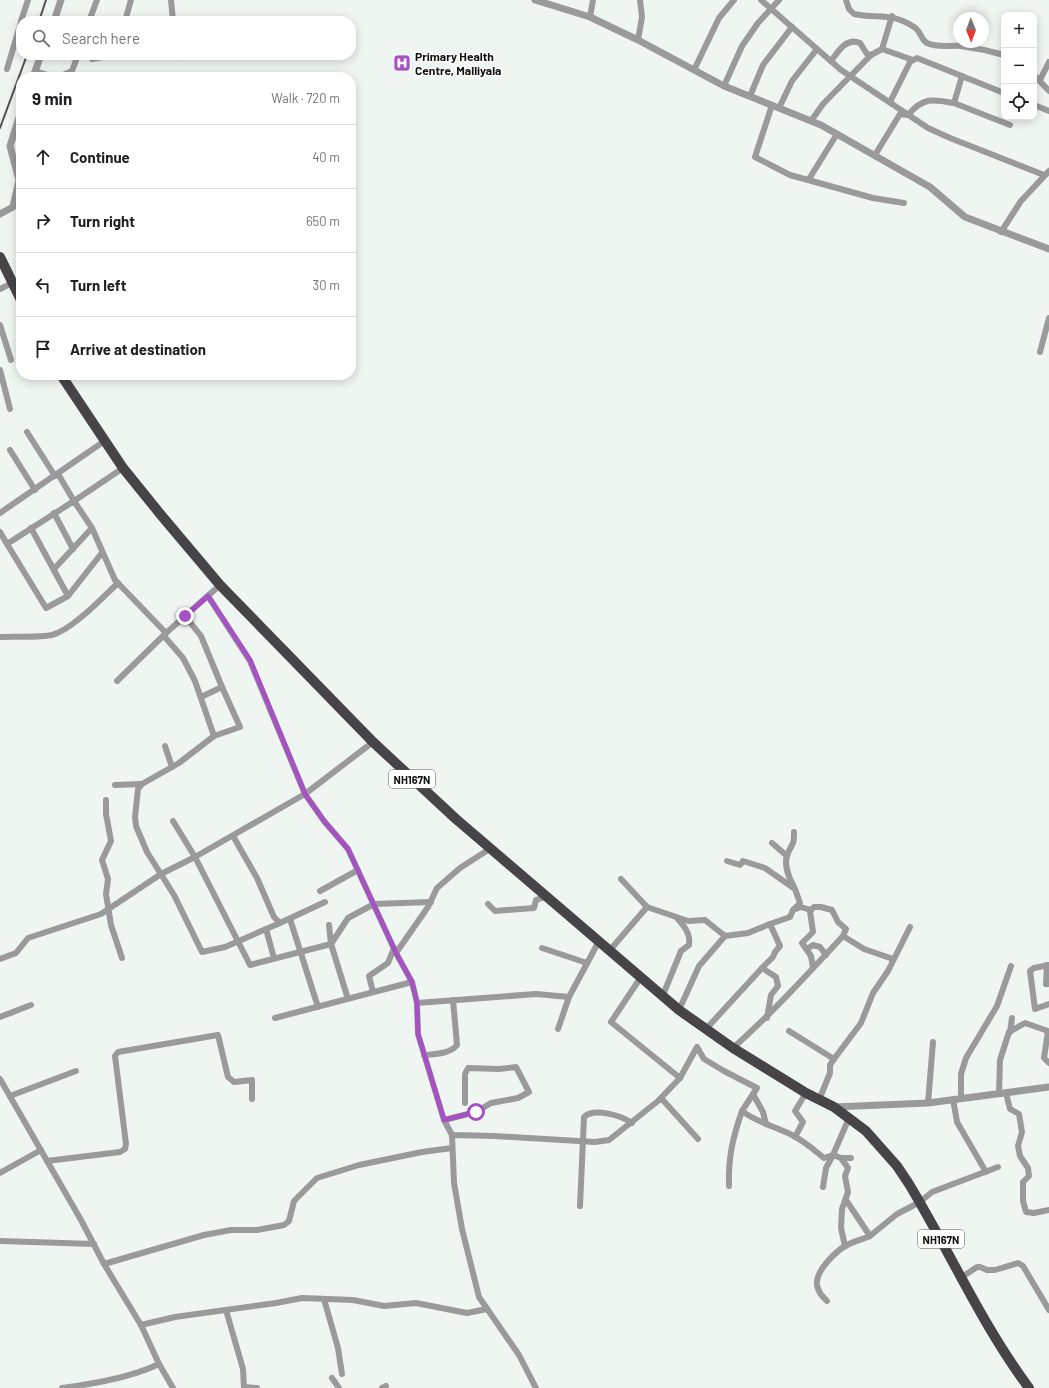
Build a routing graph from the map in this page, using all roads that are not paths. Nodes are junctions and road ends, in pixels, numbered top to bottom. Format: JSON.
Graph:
{"nodes":[{"id":1,"x":28,"y":0,"type":"edge"},
{"id":2,"x":61,"y":0,"type":"edge"},
{"id":3,"x":97,"y":0,"type":"edge"},
{"id":4,"x":132,"y":0,"type":"edge"},
{"id":5,"x":171,"y":0,"type":"edge"},
{"id":6,"x":535,"y":0,"type":"edge"},
{"id":7,"x":593,"y":0,"type":"edge"},
{"id":8,"x":640,"y":0,"type":"edge"},
{"id":9,"x":734,"y":0,"type":"edge"},
{"id":10,"x":761,"y":0,"type":"edge"},
{"id":11,"x":779,"y":0,"type":"edge"},
{"id":12,"x":846,"y":0,"type":"edge"},
{"id":13,"x":554,"y":2,"type":"edge"},
{"id":14,"x":771,"y":9,"type":"junction"},
{"id":15,"x":23,"y":16,"type":"edge"},
{"id":16,"x":57,"y":16,"type":"edge"},
{"id":17,"x":91,"y":16,"type":"edge"},
{"id":18,"x":127,"y":16,"type":"edge"},
{"id":19,"x":172,"y":16,"type":"edge"},
{"id":20,"x":892,"y":16,"type":"junction"},
{"id":21,"x":590,"y":17,"type":"junction"},
{"id":22,"x":792,"y":27,"type":"junction"},
{"id":23,"x":16,"y":39,"type":"edge"},
{"id":24,"x":638,"y":40,"type":"junction"},
{"id":25,"x":817,"y":49,"type":"junction"},
{"id":26,"x":882,"y":49,"type":"junction"},
{"id":27,"x":1001,"y":54,"type":"edge"},
{"id":28,"x":871,"y":55,"type":"junction"},
{"id":29,"x":39,"y":60,"type":"edge"},
{"id":30,"x":76,"y":60,"type":"edge"},
{"id":31,"x":913,"y":60,"type":"junction"},
{"id":32,"x":831,"y":61,"type":"junction"},
{"id":33,"x":1049,"y":62,"type":"edge"},
{"id":34,"x":7,"y":69,"type":"dead end"},
{"id":35,"x":694,"y":70,"type":"junction"},
{"id":36,"x":35,"y":72,"type":"edge"},
{"id":37,"x":68,"y":72,"type":"edge"},
{"id":38,"x":849,"y":76,"type":"junction"},
{"id":39,"x":962,"y":76,"type":"junction"},
{"id":40,"x":1037,"y":78,"type":"edge"},
{"id":41,"x":1040,"y":80,"type":"junction"},
{"id":42,"x":724,"y":86,"type":"junction"},
{"id":43,"x":1049,"y":91,"type":"edge"},
{"id":44,"x":1001,"y":92,"type":"edge"},
{"id":45,"x":750,"y":96,"type":"junction"},
{"id":46,"x":890,"y":102,"type":"junction"},
{"id":47,"x":954,"y":103,"type":"junction"},
{"id":48,"x":1037,"y":106,"type":"edge"},
{"id":49,"x":776,"y":107,"type":"junction"},
{"id":50,"x":1049,"y":111,"type":"edge"},
{"id":51,"x":908,"y":115,"type":"junction"},
{"id":52,"x":811,"y":121,"type":"junction"},
{"id":53,"x":1010,"y":125,"type":"dead end"},
{"id":54,"x":16,"y":127,"type":"edge"},
{"id":55,"x":837,"y":134,"type":"junction"},
{"id":56,"x":875,"y":155,"type":"junction"},
{"id":57,"x":16,"y":169,"type":"edge"},
{"id":58,"x":1047,"y":173,"type":"edge"},
{"id":59,"x":809,"y":179,"type":"junction"},
{"id":60,"x":16,"y":193,"type":"edge"},
{"id":61,"x":904,"y":203,"type":"dead end"},
{"id":62,"x":0,"y":214,"type":"edge"},
{"id":63,"x":1001,"y":232,"type":"junction"},
{"id":64,"x":1049,"y":249,"type":"edge"},
{"id":65,"x":0,"y":257,"type":"edge"},
{"id":66,"x":12,"y":284,"type":"junction"},
{"id":67,"x":0,"y":289,"type":"edge"},
{"id":68,"x":16,"y":291,"type":"edge"},
{"id":69,"x":1049,"y":318,"type":"edge"},
{"id":70,"x":0,"y":326,"type":"edge"},
{"id":71,"x":1040,"y":352,"type":"dead end"},
{"id":72,"x":11,"y":360,"type":"dead end"},
{"id":73,"x":0,"y":370,"type":"edge"},
{"id":74,"x":64,"y":380,"type":"edge"},
{"id":75,"x":10,"y":409,"type":"dead end"},
{"id":76,"x":27,"y":432,"type":"dead end"},
{"id":77,"x":106,"y":440,"type":"junction"},
{"id":78,"x":10,"y":450,"type":"dead end"},
{"id":79,"x":123,"y":468,"type":"junction"},
{"id":80,"x":57,"y":475,"type":"junction"},
{"id":81,"x":35,"y":490,"type":"junction"},
{"id":82,"x":74,"y":501,"type":"junction"},
{"id":83,"x":0,"y":513,"type":"edge"},
{"id":84,"x":54,"y":513,"type":"junction"},
{"id":85,"x":31,"y":528,"type":"junction"},
{"id":86,"x":92,"y":528,"type":"junction"},
{"id":87,"x":0,"y":532,"type":"edge"},
{"id":88,"x":7,"y":544,"type":"junction"},
{"id":89,"x":73,"y":549,"type":"junction"},
{"id":90,"x":101,"y":554,"type":"junction"},
{"id":91,"x":54,"y":569,"type":"junction"},
{"id":92,"x":118,"y":584,"type":"junction"},
{"id":93,"x":220,"y":585,"type":"junction"},
{"id":94,"x":68,"y":596,"type":"junction"},
{"id":95,"x":208,"y":596,"type":"junction"},
{"id":96,"x":185,"y":616,"type":"junction"},
{"id":97,"x":165,"y":634,"type":"junction"},
{"id":98,"x":0,"y":637,"type":"edge"},
{"id":99,"x":117,"y":681,"type":"dead end"},
{"id":100,"x":222,"y":687,"type":"junction"},
{"id":101,"x":201,"y":697,"type":"junction"},
{"id":102,"x":214,"y":736,"type":"junction"},
{"id":103,"x":372,"y":742,"type":"junction"},
{"id":104,"x":165,"y":746,"type":"dead end"},
{"id":105,"x":172,"y":767,"type":"junction"},
{"id":106,"x":142,"y":784,"type":"junction"},
{"id":107,"x":115,"y":785,"type":"dead end"},
{"id":108,"x":305,"y":794,"type":"junction"},
{"id":109,"x":106,"y":800,"type":"dead end"},
{"id":110,"x":173,"y":821,"type":"dead end"},
{"id":111,"x":794,"y":832,"type":"dead end"},
{"id":112,"x":233,"y":836,"type":"junction"},
{"id":113,"x":772,"y":843,"type":"dead end"},
{"id":114,"x":491,"y":848,"type":"junction"},
{"id":115,"x":787,"y":856,"type":"junction"},
{"id":116,"x":196,"y":857,"type":"junction"},
{"id":117,"x":727,"y":861,"type":"dead end"},
{"id":118,"x":358,"y":870,"type":"junction"},
{"id":119,"x":161,"y":874,"type":"junction"},
{"id":120,"x":621,"y":879,"type":"dead end"},
{"id":121,"x":795,"y":889,"type":"junction"},
{"id":122,"x":320,"y":891,"type":"dead end"},
{"id":123,"x":547,"y":896,"type":"junction"},
{"id":124,"x":325,"y":902,"type":"dead end"},
{"id":125,"x":431,"y":902,"type":"junction"},
{"id":126,"x":374,"y":904,"type":"junction"},
{"id":127,"x":488,"y":904,"type":"dead end"},
{"id":128,"x":648,"y":907,"type":"junction"},
{"id":129,"x":110,"y":908,"type":"junction"},
{"id":130,"x":793,"y":910,"type":"junction"},
{"id":131,"x":811,"y":910,"type":"junction"},
{"id":132,"x":677,"y":918,"type":"junction"},
{"id":133,"x":290,"y":919,"type":"junction"},
{"id":134,"x":280,"y":923,"type":"junction"},
{"id":135,"x":770,"y":924,"type":"junction"},
{"id":136,"x":328,"y":925,"type":"dead end"},
{"id":137,"x":910,"y":928,"type":"dead end"},
{"id":138,"x":266,"y":929,"type":"junction"},
{"id":139,"x":725,"y":936,"type":"junction"},
{"id":140,"x":842,"y":936,"type":"junction"},
{"id":141,"x":237,"y":941,"type":"junction"},
{"id":142,"x":599,"y":941,"type":"junction"},
{"id":143,"x":331,"y":944,"type":"junction"},
{"id":144,"x":542,"y":948,"type":"dead end"},
{"id":145,"x":610,"y":950,"type":"junction"},
{"id":146,"x":807,"y":950,"type":"junction"},
{"id":147,"x":395,"y":951,"type":"junction"},
{"id":148,"x":301,"y":952,"type":"junction"},
{"id":149,"x":826,"y":955,"type":"junction"},
{"id":150,"x":122,"y":958,"type":"dead end"},
{"id":151,"x":274,"y":958,"type":"junction"},
{"id":152,"x":0,"y":959,"type":"edge"},
{"id":153,"x":892,"y":959,"type":"junction"},
{"id":154,"x":588,"y":963,"type":"junction"},
{"id":155,"x":1048,"y":965,"type":"edge"},
{"id":156,"x":1011,"y":966,"type":"dead end"},
{"id":157,"x":762,"y":968,"type":"junction"},
{"id":158,"x":813,"y":968,"type":"junction"},
{"id":159,"x":641,"y":977,"type":"junction"},
{"id":160,"x":412,"y":982,"type":"junction"},
{"id":161,"x":1049,"y":984,"type":"edge"},
{"id":162,"x":373,"y":992,"type":"junction"},
{"id":163,"x":663,"y":995,"type":"junction"},
{"id":164,"x":569,"y":997,"type":"junction"},
{"id":165,"x":348,"y":999,"type":"junction"},
{"id":166,"x":453,"y":1000,"type":"junction"},
{"id":167,"x":417,"y":1003,"type":"junction"},
{"id":168,"x":1049,"y":1004,"type":"edge"},
{"id":169,"x":31,"y":1005,"type":"dead end"},
{"id":170,"x":318,"y":1007,"type":"junction"},
{"id":171,"x":680,"y":1010,"type":"junction"},
{"id":172,"x":0,"y":1017,"type":"edge"},
{"id":173,"x":275,"y":1018,"type":"dead end"},
{"id":174,"x":767,"y":1018,"type":"junction"},
{"id":175,"x":1012,"y":1018,"type":"dead end"},
{"id":176,"x":558,"y":1029,"type":"dead end"},
{"id":177,"x":706,"y":1029,"type":"junction"},
{"id":178,"x":789,"y":1031,"type":"dead end"},
{"id":179,"x":1010,"y":1032,"type":"junction"},
{"id":180,"x":933,"y":1042,"type":"dead end"},
{"id":181,"x":733,"y":1048,"type":"junction"},
{"id":182,"x":424,"y":1055,"type":"junction"},
{"id":183,"x":834,"y":1059,"type":"junction"},
{"id":184,"x":1049,"y":1062,"type":"edge"},
{"id":185,"x":76,"y":1071,"type":"dead end"},
{"id":186,"x":680,"y":1078,"type":"junction"},
{"id":187,"x":1,"y":1083,"type":"edge"},
{"id":188,"x":1049,"y":1087,"type":"edge"},
{"id":189,"x":806,"y":1093,"type":"junction"},
{"id":190,"x":1003,"y":1093,"type":"junction"},
{"id":191,"x":753,"y":1094,"type":"junction"},
{"id":192,"x":10,"y":1096,"type":"junction"},
{"id":193,"x":661,"y":1098,"type":"junction"},
{"id":194,"x":961,"y":1098,"type":"junction"},
{"id":195,"x":252,"y":1099,"type":"dead end"},
{"id":196,"x":954,"y":1099,"type":"junction"},
{"id":197,"x":819,"y":1100,"type":"junction"},
{"id":198,"x":928,"y":1102,"type":"junction"},
{"id":199,"x":465,"y":1103,"type":"dead end"},
{"id":200,"x":834,"y":1107,"type":"junction"},
{"id":201,"x":742,"y":1111,"type":"junction"},
{"id":202,"x":849,"y":1118,"type":"junction"},
{"id":203,"x":444,"y":1120,"type":"junction"},
{"id":204,"x":632,"y":1122,"type":"junction"},
{"id":205,"x":766,"y":1124,"type":"junction"},
{"id":206,"x":452,"y":1135,"type":"junction"},
{"id":207,"x":796,"y":1137,"type":"junction"},
{"id":208,"x":698,"y":1139,"type":"dead end"},
{"id":209,"x":582,"y":1141,"type":"junction"},
{"id":210,"x":452,"y":1148,"type":"junction"},
{"id":211,"x":41,"y":1150,"type":"junction"},
{"id":212,"x":832,"y":1155,"type":"junction"},
{"id":213,"x":841,"y":1158,"type":"junction"},
{"id":214,"x":851,"y":1158,"type":"dead end"},
{"id":215,"x":47,"y":1161,"type":"junction"},
{"id":216,"x":998,"y":1167,"type":"dead end"},
{"id":217,"x":986,"y":1172,"type":"junction"},
{"id":218,"x":0,"y":1173,"type":"edge"},
{"id":219,"x":729,"y":1186,"type":"dead end"},
{"id":220,"x":823,"y":1187,"type":"dead end"},
{"id":221,"x":846,"y":1200,"type":"junction"},
{"id":222,"x":920,"y":1202,"type":"junction"},
{"id":223,"x":580,"y":1206,"type":"dead end"},
{"id":224,"x":1049,"y":1210,"type":"edge"},
{"id":225,"x":870,"y":1236,"type":"junction"},
{"id":226,"x":0,"y":1241,"type":"edge"},
{"id":227,"x":94,"y":1244,"type":"junction"},
{"id":228,"x":846,"y":1246,"type":"junction"},
{"id":229,"x":104,"y":1264,"type":"junction"},
{"id":230,"x":962,"y":1277,"type":"junction"},
{"id":231,"x":324,"y":1299,"type":"junction"},
{"id":232,"x":826,"y":1301,"type":"dead end"},
{"id":233,"x":487,"y":1309,"type":"junction"},
{"id":234,"x":226,"y":1310,"type":"junction"},
{"id":235,"x":1049,"y":1310,"type":"edge"},
{"id":236,"x":141,"y":1325,"type":"junction"},
{"id":237,"x":159,"y":1364,"type":"junction"},
{"id":238,"x":342,"y":1374,"type":"dead end"},
{"id":239,"x":332,"y":1378,"type":"dead end"},
{"id":240,"x":62,"y":1388,"type":"edge"},
{"id":241,"x":173,"y":1388,"type":"edge"},
{"id":242,"x":245,"y":1388,"type":"edge"},
{"id":243,"x":257,"y":1388,"type":"edge"},
{"id":244,"x":339,"y":1388,"type":"edge"},
{"id":245,"x":536,"y":1388,"type":"edge"},
{"id":246,"x":1029,"y":1388,"type":"edge"}],
"edges":[{"from":1,"to":15,"type":"street"},
{"from":2,"to":16,"type":"street"},
{"from":3,"to":17,"type":"street"},
{"from":4,"to":18,"type":"street"},
{"from":5,"to":19,"type":"street"},
{"from":6,"to":13,"type":"street"},
{"from":7,"to":21,"type":"street"},
{"from":8,"to":24,"type":"street"},
{"from":9,"to":35,"type":"street"},
{"from":10,"to":14,"type":"street"},
{"from":11,"to":14,"type":"street"},
{"from":12,"to":20,"type":"street"},
{"from":13,"to":21,"type":"street"},
{"from":14,"to":22,"type":"street"},
{"from":14,"to":42,"type":"street"},
{"from":20,"to":26,"type":"street"},
{"from":20,"to":27,"type":"street"},
{"from":21,"to":24,"type":"street"},
{"from":22,"to":25,"type":"street"},
{"from":22,"to":45,"type":"street"},
{"from":23,"to":34,"type":"street"},
{"from":24,"to":35,"type":"street"},
{"from":25,"to":32,"type":"street"},
{"from":25,"to":49,"type":"street"},
{"from":26,"to":28,"type":"street"},
{"from":26,"to":31,"type":"street"},
{"from":28,"to":32,"type":"street"},
{"from":28,"to":38,"type":"street"},
{"from":29,"to":36,"type":"street"},
{"from":30,"to":37,"type":"street"},
{"from":31,"to":39,"type":"street"},
{"from":31,"to":46,"type":"street"},
{"from":32,"to":38,"type":"street"},
{"from":33,"to":41,"type":"street"},
{"from":35,"to":42,"type":"street"},
{"from":38,"to":46,"type":"street"},
{"from":38,"to":52,"type":"street"},
{"from":39,"to":44,"type":"street"},
{"from":39,"to":47,"type":"street"},
{"from":40,"to":41,"type":"street"},
{"from":41,"to":43,"type":"street"},
{"from":42,"to":45,"type":"street"},
{"from":45,"to":49,"type":"street"},
{"from":46,"to":51,"type":"street"},
{"from":47,"to":51,"type":"street"},
{"from":47,"to":53,"type":"street"},
{"from":48,"to":50,"type":"street"},
{"from":49,"to":52,"type":"street"},
{"from":49,"to":59,"type":"street"},
{"from":51,"to":56,"type":"street"},
{"from":51,"to":58,"type":"street"},
{"from":52,"to":55,"type":"street"},
{"from":54,"to":57,"type":"street"},
{"from":55,"to":56,"type":"street"},
{"from":55,"to":59,"type":"street"},
{"from":56,"to":63,"type":"street"},
{"from":58,"to":63,"type":"street"},
{"from":59,"to":61,"type":"street"},
{"from":60,"to":62,"type":"street"},
{"from":63,"to":64,"type":"street"},
{"from":65,"to":66,"type":"highway"},
{"from":66,"to":67,"type":"street"},
{"from":66,"to":68,"type":"highway"},
{"from":69,"to":71,"type":"street"},
{"from":70,"to":72,"type":"street"},
{"from":73,"to":75,"type":"street"},
{"from":74,"to":77,"type":"highway","number":"NH167N"},
{"from":76,"to":80,"type":"street"},
{"from":77,"to":79,"type":"highway","number":"NH167N"},
{"from":77,"to":80,"type":"street"},
{"from":78,"to":81,"type":"street"},
{"from":79,"to":82,"type":"street"},
{"from":79,"to":93,"type":"highway","number":"NH167N"},
{"from":80,"to":81,"type":"street"},
{"from":80,"to":82,"type":"street"},
{"from":81,"to":83,"type":"street"},
{"from":82,"to":84,"type":"street"},
{"from":82,"to":86,"type":"street"},
{"from":84,"to":85,"type":"street"},
{"from":84,"to":89,"type":"street"},
{"from":85,"to":88,"type":"street"},
{"from":85,"to":91,"type":"street"},
{"from":86,"to":89,"type":"street"},
{"from":86,"to":90,"type":"street"},
{"from":87,"to":88,"type":"street"},
{"from":88,"to":94,"type":"street"},
{"from":89,"to":91,"type":"street"},
{"from":90,"to":92,"type":"street"},
{"from":90,"to":94,"type":"street"},
{"from":91,"to":94,"type":"street"},
{"from":92,"to":97,"type":"street"},
{"from":92,"to":98,"type":"street"},
{"from":93,"to":95,"type":"street"},
{"from":93,"to":103,"type":"highway","number":"NH167N"},
{"from":95,"to":96,"type":"street"},
{"from":95,"to":108,"type":"street"},
{"from":96,"to":97,"type":"street"},
{"from":96,"to":100,"type":"street"},
{"from":97,"to":99,"type":"street"},
{"from":97,"to":101,"type":"street"},
{"from":100,"to":101,"type":"street"},
{"from":100,"to":102,"type":"street"},
{"from":101,"to":102,"type":"street"},
{"from":102,"to":105,"type":"street"},
{"from":103,"to":108,"type":"street"},
{"from":103,"to":114,"type":"highway","number":"NH167N"},
{"from":104,"to":105,"type":"street"},
{"from":105,"to":106,"type":"street"},
{"from":106,"to":107,"type":"street"},
{"from":106,"to":119,"type":"street"},
{"from":108,"to":112,"type":"street"},
{"from":108,"to":118,"type":"street"},
{"from":109,"to":129,"type":"street"},
{"from":110,"to":116,"type":"street"},
{"from":111,"to":115,"type":"street"},
{"from":112,"to":116,"type":"street"},
{"from":112,"to":134,"type":"street"},
{"from":113,"to":115,"type":"street"},
{"from":114,"to":123,"type":"highway","number":"NH167N"},
{"from":114,"to":125,"type":"street"},
{"from":115,"to":121,"type":"street"},
{"from":116,"to":119,"type":"street"},
{"from":116,"to":141,"type":"street"},
{"from":117,"to":121,"type":"street"},
{"from":118,"to":122,"type":"street"},
{"from":118,"to":126,"type":"street"},
{"from":119,"to":129,"type":"street"},
{"from":119,"to":141,"type":"street"},
{"from":120,"to":128,"type":"street"},
{"from":121,"to":130,"type":"street"},
{"from":123,"to":127,"type":"street"},
{"from":123,"to":142,"type":"highway","number":"NH167N"},
{"from":124,"to":133,"type":"street"},
{"from":125,"to":126,"type":"street"},
{"from":125,"to":147,"type":"street"},
{"from":126,"to":143,"type":"street"},
{"from":126,"to":147,"type":"street"},
{"from":128,"to":132,"type":"street"},
{"from":128,"to":145,"type":"street"},
{"from":129,"to":150,"type":"street"},
{"from":129,"to":152,"type":"street"},
{"from":130,"to":131,"type":"street"},
{"from":130,"to":135,"type":"street"},
{"from":131,"to":140,"type":"street"},
{"from":131,"to":146,"type":"street"},
{"from":132,"to":139,"type":"street"},
{"from":132,"to":163,"type":"street"},
{"from":133,"to":134,"type":"street"},
{"from":133,"to":148,"type":"street"},
{"from":134,"to":138,"type":"street"},
{"from":135,"to":139,"type":"street"},
{"from":135,"to":157,"type":"street"},
{"from":136,"to":143,"type":"street"},
{"from":137,"to":153,"type":"street"},
{"from":138,"to":141,"type":"street"},
{"from":138,"to":151,"type":"street"},
{"from":139,"to":171,"type":"street"},
{"from":140,"to":149,"type":"street"},
{"from":140,"to":153,"type":"street"},
{"from":141,"to":151,"type":"street"},
{"from":142,"to":145,"type":"highway","number":"NH167N"},
{"from":142,"to":154,"type":"street"},
{"from":143,"to":148,"type":"street"},
{"from":143,"to":165,"type":"street"},
{"from":144,"to":154,"type":"street"},
{"from":145,"to":159,"type":"highway","number":"NH167N"},
{"from":146,"to":149,"type":"street"},
{"from":146,"to":158,"type":"street"},
{"from":147,"to":160,"type":"street"},
{"from":147,"to":162,"type":"street"},
{"from":148,"to":151,"type":"street"},
{"from":148,"to":170,"type":"street"},
{"from":149,"to":158,"type":"street"},
{"from":153,"to":183,"type":"street"},
{"from":154,"to":164,"type":"street"},
{"from":155,"to":161,"type":"street"},
{"from":155,"to":168,"type":"street"},
{"from":156,"to":194,"type":"street"},
{"from":157,"to":174,"type":"street"},
{"from":157,"to":177,"type":"street"},
{"from":158,"to":174,"type":"street"},
{"from":159,"to":163,"type":"highway","number":"NH167N"},
{"from":159,"to":186,"type":"street"},
{"from":160,"to":162,"type":"street"},
{"from":160,"to":167,"type":"street"},
{"from":162,"to":165,"type":"street"},
{"from":163,"to":171,"type":"highway","number":"NH167N"},
{"from":164,"to":166,"type":"street"},
{"from":164,"to":176,"type":"street"},
{"from":165,"to":170,"type":"street"},
{"from":166,"to":167,"type":"street"},
{"from":166,"to":182,"type":"street"},
{"from":167,"to":182,"type":"street"},
{"from":169,"to":172,"type":"street"},
{"from":170,"to":173,"type":"street"},
{"from":171,"to":177,"type":"highway","number":"NH167N"},
{"from":174,"to":181,"type":"street"},
{"from":175,"to":179,"type":"street"},
{"from":177,"to":181,"type":"highway","number":"NH167N"},
{"from":178,"to":183,"type":"street"},
{"from":179,"to":184,"type":"street"},
{"from":179,"to":190,"type":"street"},
{"from":180,"to":198,"type":"street"},
{"from":181,"to":189,"type":"highway","number":"NH167N"},
{"from":182,"to":203,"type":"street"},
{"from":183,"to":197,"type":"street"},
{"from":185,"to":192,"type":"street"},
{"from":186,"to":191,"type":"street"},
{"from":186,"to":193,"type":"street"},
{"from":187,"to":192,"type":"street"},
{"from":188,"to":190,"type":"street"},
{"from":189,"to":197,"type":"highway","number":"NH167N"},
{"from":189,"to":207,"type":"street"},
{"from":190,"to":194,"type":"street"},
{"from":190,"to":224,"type":"street"},
{"from":191,"to":201,"type":"street"},
{"from":191,"to":205,"type":"street"},
{"from":192,"to":211,"type":"street"},
{"from":193,"to":204,"type":"street"},
{"from":193,"to":208,"type":"street"},
{"from":194,"to":196,"type":"street"},
{"from":195,"to":215,"type":"street"},
{"from":196,"to":198,"type":"street"},
{"from":196,"to":217,"type":"street"},
{"from":197,"to":200,"type":"highway","number":"NH167N"},
{"from":198,"to":200,"type":"street"},
{"from":199,"to":203,"type":"street"},
{"from":200,"to":202,"type":"highway","number":"NH167N"},
{"from":201,"to":205,"type":"street"},
{"from":201,"to":219,"type":"street"},
{"from":202,"to":212,"type":"street"},
{"from":202,"to":222,"type":"highway","number":"NH167N"},
{"from":203,"to":206,"type":"street"},
{"from":204,"to":209,"type":"street"},
{"from":204,"to":209,"type":"street"},
{"from":205,"to":207,"type":"street"},
{"from":206,"to":209,"type":"street"},
{"from":206,"to":210,"type":"street"},
{"from":207,"to":212,"type":"street"},
{"from":209,"to":223,"type":"street"},
{"from":210,"to":229,"type":"street"},
{"from":210,"to":233,"type":"street"},
{"from":211,"to":215,"type":"street"},
{"from":211,"to":218,"type":"street"},
{"from":212,"to":213,"type":"street"},
{"from":212,"to":220,"type":"street"},
{"from":213,"to":214,"type":"street"},
{"from":213,"to":221,"type":"street"},
{"from":215,"to":227,"type":"street"},
{"from":216,"to":217,"type":"street"},
{"from":217,"to":222,"type":"street"},
{"from":221,"to":225,"type":"street"},
{"from":221,"to":228,"type":"street"},
{"from":222,"to":225,"type":"street"},
{"from":222,"to":230,"type":"highway","number":"NH167N"},
{"from":225,"to":228,"type":"street"},
{"from":226,"to":227,"type":"street"},
{"from":227,"to":229,"type":"street"},
{"from":228,"to":232,"type":"street"},
{"from":229,"to":236,"type":"street"},
{"from":230,"to":235,"type":"street"},
{"from":230,"to":246,"type":"highway","number":"NH167N"},
{"from":231,"to":233,"type":"street"},
{"from":231,"to":234,"type":"street"},
{"from":231,"to":238,"type":"street"},
{"from":233,"to":245,"type":"street"},
{"from":234,"to":236,"type":"street"},
{"from":234,"to":242,"type":"street"},
{"from":236,"to":237,"type":"street"},
{"from":237,"to":240,"type":"street"},
{"from":237,"to":241,"type":"street"},
{"from":239,"to":244,"type":"street"},
{"from":242,"to":243,"type":"street"}]}
